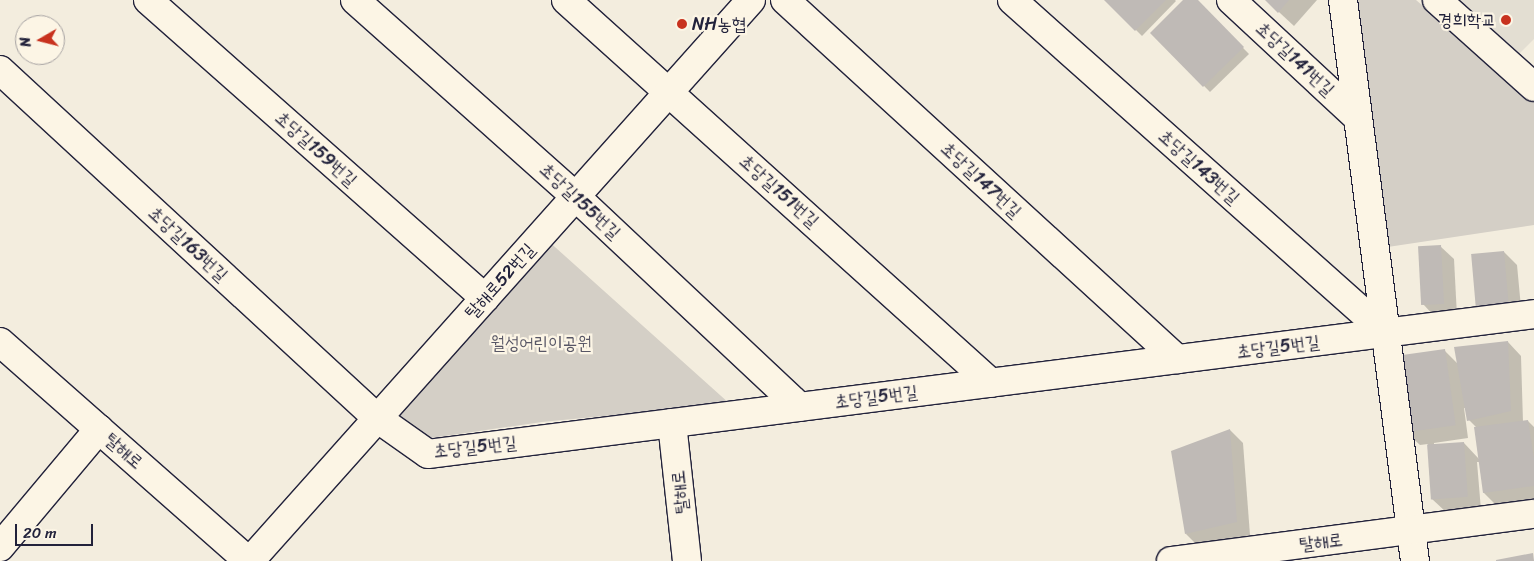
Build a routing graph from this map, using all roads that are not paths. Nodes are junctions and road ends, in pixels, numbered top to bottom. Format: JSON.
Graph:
{"nodes":[{"id":1,"x":148,"y":0,"type":"edge"},
{"id":2,"x":355,"y":0,"type":"edge"},
{"id":3,"x":566,"y":0,"type":"edge"},
{"id":4,"x":751,"y":0,"type":"edge"},
{"id":5,"x":785,"y":0,"type":"edge"},
{"id":6,"x":1012,"y":0,"type":"edge"},
{"id":7,"x":1231,"y":0,"type":"edge"},
{"id":8,"x":1343,"y":0,"type":"edge"},
{"id":9,"x":1436,"y":0,"type":"edge"},
{"id":10,"x":0,"y":70,"type":"edge"},
{"id":11,"x":1534,"y":87,"type":"edge"},
{"id":12,"x":668,"y":92,"type":"junction"},
{"id":13,"x":1358,"y":118,"type":"junction"},
{"id":14,"x":576,"y":196,"type":"junction"},
{"id":15,"x":485,"y":298,"type":"junction"},
{"id":16,"x":1534,"y":314,"type":"edge"},
{"id":17,"x":1386,"y":333,"type":"junction"},
{"id":18,"x":0,"y":342,"type":"edge"},
{"id":19,"x":1177,"y":359,"type":"junction"},
{"id":20,"x":991,"y":383,"type":"junction"},
{"id":21,"x":800,"y":407,"type":"junction"},
{"id":22,"x":377,"y":418,"type":"junction"},
{"id":23,"x":672,"y":423,"type":"junction"},
{"id":24,"x":99,"y":429,"type":"junction"},
{"id":25,"x":1534,"y":514,"type":"edge"},
{"id":26,"x":1411,"y":530,"type":"junction"},
{"id":27,"x":0,"y":547,"type":"edge"},
{"id":28,"x":1288,"y":553,"type":"edge"},
{"id":29,"x":249,"y":561,"type":"edge"},
{"id":30,"x":687,"y":561,"type":"edge"},
{"id":31,"x":1171,"y":561,"type":"edge"},
{"id":32,"x":1415,"y":561,"type":"edge"}],
"edges":[{"from":1,"to":15,"type":"street","name":"초당길159번길"},
{"from":2,"to":14,"type":"street","name":"초당길155번길"},
{"from":3,"to":12,"type":"street","name":"초당길151번길"},
{"from":4,"to":12,"type":"street","name":"탈해로52번길"},
{"from":5,"to":19,"type":"street","name":"초당길147번길"},
{"from":6,"to":17,"type":"street","name":"초당길143번길"},
{"from":7,"to":13,"type":"street","name":"초당길141번길"},
{"from":8,"to":13,"type":"street"},
{"from":9,"to":11,"type":"street"},
{"from":10,"to":22,"type":"street","name":"초당길163번길"},
{"from":12,"to":14,"type":"street","name":"탈해로52번길"},
{"from":12,"to":20,"type":"street","name":"초당길151번길"},
{"from":13,"to":17,"type":"street"},
{"from":14,"to":15,"type":"street","name":"탈해로52번길"},
{"from":14,"to":21,"type":"street","name":"초당길155번길"},
{"from":15,"to":22,"type":"street","name":"탈해로52번길"},
{"from":16,"to":17,"type":"street","name":"초당길5번길"},
{"from":17,"to":19,"type":"street","name":"초당길5번길"},
{"from":17,"to":26,"type":"street"},
{"from":18,"to":24,"type":"street","name":"탈해로"},
{"from":19,"to":20,"type":"street","name":"초당길5번길"},
{"from":20,"to":21,"type":"street","name":"초당길5번길"},
{"from":21,"to":23,"type":"street","name":"초당길5번길"},
{"from":22,"to":23,"type":"street","name":"초당길5번길"},
{"from":22,"to":29,"type":"street","name":"탈해로52번길"},
{"from":23,"to":30,"type":"street","name":"탈해로"},
{"from":24,"to":27,"type":"street"},
{"from":24,"to":29,"type":"street","name":"탈해로"},
{"from":25,"to":26,"type":"street","name":"탈해로"},
{"from":26,"to":28,"type":"street","name":"탈해로"},
{"from":26,"to":32,"type":"street"},
{"from":28,"to":31,"type":"street","name":"탈해로"}]}
